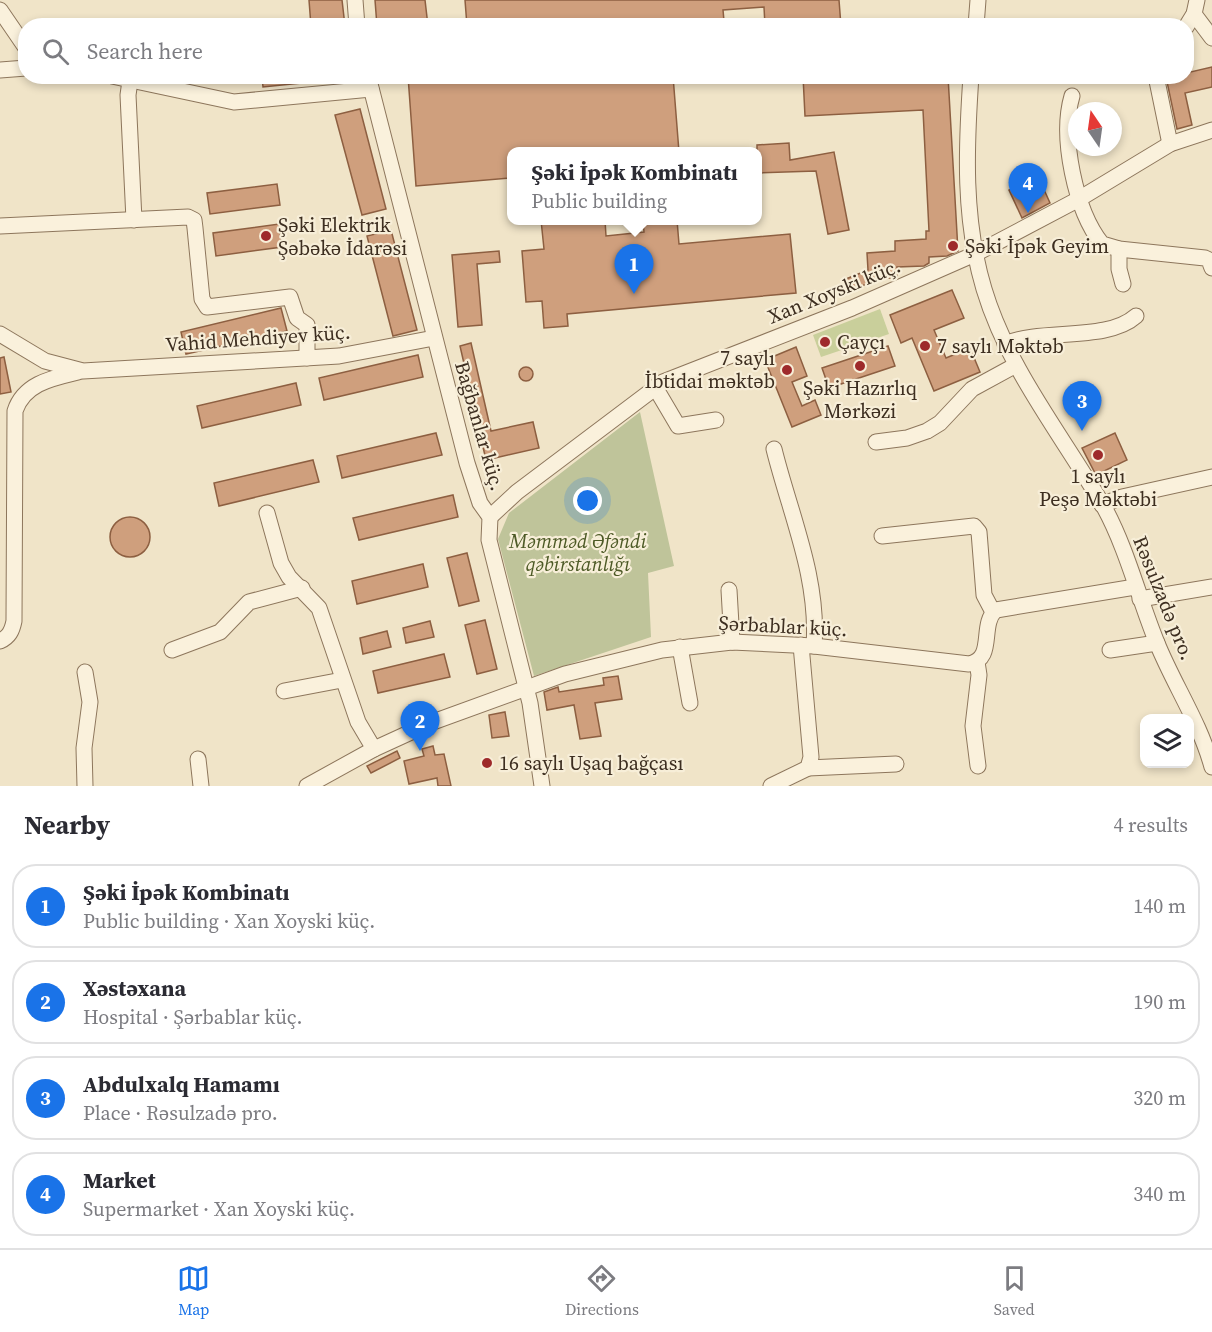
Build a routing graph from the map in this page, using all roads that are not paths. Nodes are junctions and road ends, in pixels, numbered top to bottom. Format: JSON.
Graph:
{"nodes":[{"id":1,"x":354,"y":0,"type":"edge"},
{"id":2,"x":978,"y":0,"type":"edge"},
{"id":3,"x":0,"y":10,"type":"edge"},
{"id":4,"x":1193,"y":14,"type":"edge"},
{"id":5,"x":356,"y":18,"type":"edge"},
{"id":6,"x":977,"y":18,"type":"edge"},
{"id":7,"x":18,"y":36,"type":"edge"},
{"id":8,"x":1212,"y":38,"type":"edge"},
{"id":9,"x":18,"y":69,"type":"edge"},
{"id":10,"x":0,"y":70,"type":"edge"},
{"id":11,"x":130,"y":84,"type":"edge"},
{"id":12,"x":146,"y":84,"type":"edge"},
{"id":13,"x":364,"y":84,"type":"edge"},
{"id":14,"x":370,"y":84,"type":"edge"},
{"id":15,"x":971,"y":84,"type":"edge"},
{"id":16,"x":1157,"y":84,"type":"edge"},
{"id":17,"x":1072,"y":96,"type":"dead end"},
{"id":18,"x":1212,"y":130,"type":"edge"},
{"id":19,"x":1170,"y":144,"type":"junction"},
{"id":20,"x":1079,"y":199,"type":"junction"},
{"id":21,"x":134,"y":219,"type":"junction"},
{"id":22,"x":0,"y":226,"type":"edge"},
{"id":23,"x":1119,"y":249,"type":"junction"},
{"id":24,"x":975,"y":254,"type":"junction"},
{"id":25,"x":1211,"y":261,"type":"edge"},
{"id":26,"x":1123,"y":284,"type":"dead end"},
{"id":27,"x":1136,"y":316,"type":"dead end"},
{"id":28,"x":0,"y":334,"type":"edge"},
{"id":29,"x":434,"y":338,"type":"junction"},
{"id":30,"x":1005,"y":344,"type":"junction"},
{"id":31,"x":30,"y":353,"type":"junction"},
{"id":32,"x":307,"y":357,"type":"junction"},
{"id":33,"x":1016,"y":365,"type":"junction"},
{"id":34,"x":83,"y":371,"type":"junction"},
{"id":35,"x":38,"y":384,"type":"junction"},
{"id":36,"x":655,"y":387,"type":"junction"},
{"id":37,"x":716,"y":420,"type":"dead end"},
{"id":38,"x":7,"y":427,"type":"edge"},
{"id":39,"x":876,"y":442,"type":"dead end"},
{"id":40,"x":774,"y":449,"type":"dead end"},
{"id":41,"x":1212,"y":477,"type":"edge"},
{"id":42,"x":1102,"y":505,"type":"junction"},
{"id":43,"x":267,"y":513,"type":"dead end"},
{"id":44,"x":490,"y":517,"type":"junction"},
{"id":45,"x":882,"y":536,"type":"dead end"},
{"id":46,"x":1212,"y":586,"type":"edge"},
{"id":47,"x":302,"y":588,"type":"junction"},
{"id":48,"x":729,"y":590,"type":"dead end"},
{"id":49,"x":1138,"y":593,"type":"junction"},
{"id":50,"x":993,"y":612,"type":"junction"},
{"id":51,"x":0,"y":641,"type":"edge"},
{"id":52,"x":732,"y":642,"type":"junction"},
{"id":53,"x":1157,"y":643,"type":"junction"},
{"id":54,"x":808,"y":646,"type":"junction"},
{"id":55,"x":680,"y":647,"type":"junction"},
{"id":56,"x":172,"y":650,"type":"dead end"},
{"id":57,"x":1110,"y":650,"type":"dead end"},
{"id":58,"x":976,"y":662,"type":"junction"},
{"id":59,"x":85,"y":672,"type":"dead end"},
{"id":60,"x":342,"y":680,"type":"junction"},
{"id":61,"x":526,"y":688,"type":"junction"},
{"id":62,"x":284,"y":691,"type":"dead end"},
{"id":63,"x":690,"y":703,"type":"dead end"},
{"id":64,"x":374,"y":749,"type":"junction"},
{"id":65,"x":198,"y":759,"type":"dead end"},
{"id":66,"x":896,"y":764,"type":"dead end"},
{"id":67,"x":978,"y":766,"type":"dead end"},
{"id":68,"x":1212,"y":767,"type":"edge"},
{"id":69,"x":808,"y":768,"type":"junction"},
{"id":70,"x":85,"y":786,"type":"edge"},
{"id":71,"x":201,"y":786,"type":"edge"},
{"id":72,"x":307,"y":786,"type":"edge"},
{"id":73,"x":542,"y":786,"type":"edge"},
{"id":74,"x":771,"y":786,"type":"edge"}],
"edges":[{"from":1,"to":5,"type":"street"},
{"from":2,"to":6,"type":"street"},
{"from":3,"to":7,"type":"street"},
{"from":4,"to":8,"type":"street"},
{"from":9,"to":10,"type":"street"},
{"from":11,"to":21,"type":"street"},
{"from":12,"to":13,"type":"street"},
{"from":14,"to":29,"type":"street","name":"Bağbanlar küç."},
{"from":15,"to":24,"type":"street","name":"Rəsulzadə pro."},
{"from":16,"to":19,"type":"street"},
{"from":17,"to":20,"type":"street"},
{"from":18,"to":19,"type":"street","name":"Xan Xoyski küç."},
{"from":19,"to":20,"type":"street","name":"Xan Xoyski küç."},
{"from":20,"to":23,"type":"street"},
{"from":20,"to":24,"type":"street","name":"Xan Xoyski küç."},
{"from":21,"to":22,"type":"street"},
{"from":21,"to":32,"type":"street"},
{"from":23,"to":25,"type":"street"},
{"from":23,"to":26,"type":"street"},
{"from":24,"to":30,"type":"street","name":"Rəsulzadə pro."},
{"from":24,"to":36,"type":"street","name":"Xan Xoyski küç."},
{"from":27,"to":30,"type":"street"},
{"from":28,"to":31,"type":"street","name":"Vahid Mehdiyev küç."},
{"from":29,"to":32,"type":"street","name":"Vahid Mehdiyev küç."},
{"from":29,"to":44,"type":"street","name":"Bağbanlar küç."},
{"from":30,"to":33,"type":"street","name":"Rəsulzadə pro."},
{"from":31,"to":34,"type":"street","name":"Vahid Mehdiyev küç."},
{"from":31,"to":35,"type":"street"},
{"from":32,"to":34,"type":"street","name":"Vahid Mehdiyev küç."},
{"from":33,"to":39,"type":"street"},
{"from":33,"to":42,"type":"street","name":"Rəsulzadə pro."},
{"from":34,"to":35,"type":"street","name":"Vahid Mehdiyev küç."},
{"from":35,"to":38,"type":"street","name":"Vahid Mehdiyev küç."},
{"from":36,"to":37,"type":"street"},
{"from":36,"to":44,"type":"street","name":"Xan Xoyski küç."},
{"from":38,"to":51,"type":"street","name":"Vahid Mehdiyev küç."},
{"from":40,"to":54,"type":"street"},
{"from":41,"to":42,"type":"street"},
{"from":42,"to":49,"type":"street","name":"Rəsulzadə pro."},
{"from":43,"to":47,"type":"street"},
{"from":44,"to":61,"type":"street","name":"Bağbanlar küç."},
{"from":45,"to":50,"type":"street"},
{"from":46,"to":49,"type":"street"},
{"from":47,"to":56,"type":"street"},
{"from":47,"to":60,"type":"street"},
{"from":48,"to":52,"type":"street"},
{"from":49,"to":50,"type":"street"},
{"from":49,"to":53,"type":"street","name":"Rəsulzadə pro."},
{"from":50,"to":58,"type":"street"},
{"from":52,"to":54,"type":"street","name":"Şərbablar küç."},
{"from":52,"to":55,"type":"street","name":"Şərbablar küç."},
{"from":53,"to":57,"type":"street"},
{"from":53,"to":68,"type":"street","name":"Rəsulzadə pro."},
{"from":54,"to":58,"type":"street","name":"Şərbablar küç."},
{"from":54,"to":69,"type":"street"},
{"from":55,"to":61,"type":"street","name":"Şərbablar küç."},
{"from":55,"to":63,"type":"street"},
{"from":58,"to":67,"type":"street"},
{"from":59,"to":70,"type":"street"},
{"from":60,"to":62,"type":"street"},
{"from":60,"to":64,"type":"street"},
{"from":61,"to":64,"type":"street","name":"Şərbablar küç."},
{"from":61,"to":73,"type":"street","name":"Bağbanlar küç."},
{"from":64,"to":72,"type":"street","name":"Şərbablar küç."},
{"from":65,"to":71,"type":"street"},
{"from":66,"to":69,"type":"street"},
{"from":69,"to":74,"type":"street"}]}
